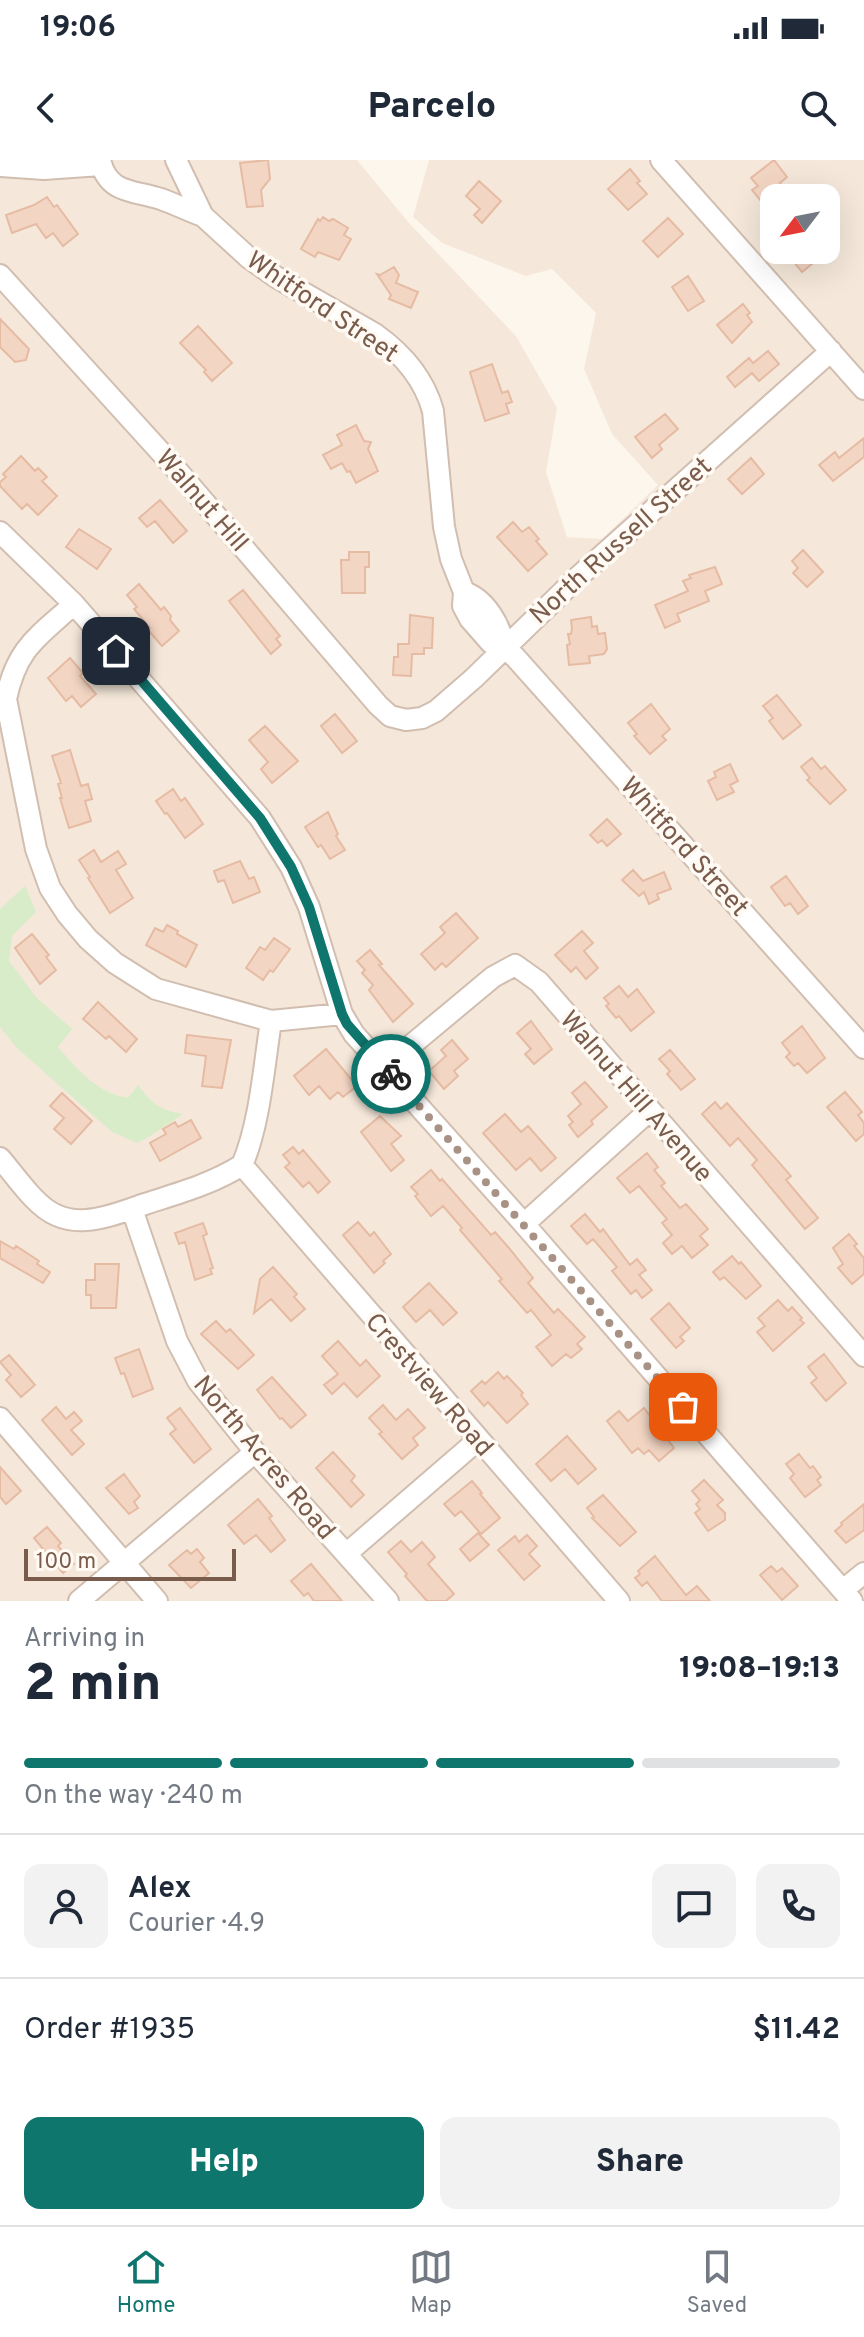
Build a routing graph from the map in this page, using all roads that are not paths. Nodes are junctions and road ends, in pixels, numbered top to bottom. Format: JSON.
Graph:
{"nodes":[{"id":1,"x":176,"y":160,"type":"edge"},
{"id":2,"x":661,"y":160,"type":"edge"},
{"id":3,"x":100,"y":162,"type":"edge"},
{"id":4,"x":0,"y":166,"type":"edge"},
{"id":5,"x":203,"y":216,"type":"junction"},
{"id":6,"x":0,"y":275,"type":"edge"},
{"id":7,"x":831,"y":351,"type":"junction"},
{"id":8,"x":864,"y":389,"type":"edge"},
{"id":9,"x":0,"y":532,"type":"edge"},
{"id":10,"x":74,"y":604,"type":"junction"},
{"id":11,"x":504,"y":647,"type":"junction"},
{"id":12,"x":406,"y":720,"type":"joint"},
{"id":13,"x":342,"y":1014,"type":"junction"},
{"id":14,"x":271,"y":1021,"type":"junction"},
{"id":15,"x":864,"y":1048,"type":"edge"},
{"id":16,"x":385,"y":1067,"type":"junction"},
{"id":17,"x":650,"y":1110,"type":"junction"},
{"id":18,"x":0,"y":1158,"type":"edge"},
{"id":19,"x":242,"y":1165,"type":"junction"},
{"id":20,"x":132,"y":1209,"type":"junction"},
{"id":21,"x":524,"y":1224,"type":"junction"},
{"id":22,"x":864,"y":1356,"type":"edge"},
{"id":23,"x":0,"y":1418,"type":"edge"},
{"id":24,"x":478,"y":1440,"type":"junction"},
{"id":25,"x":255,"y":1452,"type":"junction"},
{"id":26,"x":346,"y":1554,"type":"junction"},
{"id":27,"x":124,"y":1563,"type":"junction"},
{"id":28,"x":864,"y":1573,"type":"edge"},
{"id":29,"x":848,"y":1596,"type":"edge"},
{"id":30,"x":79,"y":1601,"type":"edge"},
{"id":31,"x":157,"y":1601,"type":"edge"},
{"id":32,"x":388,"y":1601,"type":"edge"},
{"id":33,"x":619,"y":1601,"type":"edge"}],
"edges":[{"from":1,"to":5,"type":"street","name":"Whitford Street"},
{"from":2,"to":7,"type":"street"},
{"from":3,"to":4,"type":"street"},
{"from":3,"to":5,"type":"street","name":"Whitford Street"},
{"from":5,"to":11,"type":"street","name":"Whitford Street"},
{"from":6,"to":12,"type":"street","name":"Walnut Hill"},
{"from":7,"to":8,"type":"street"},
{"from":7,"to":11,"type":"street","name":"North Russell Street"},
{"from":9,"to":10,"type":"street"},
{"from":10,"to":13,"type":"street"},
{"from":10,"to":14,"type":"street"},
{"from":11,"to":12,"type":"street","name":"North Russell Street"},
{"from":11,"to":15,"type":"street","name":"Whitford Street"},
{"from":13,"to":14,"type":"street"},
{"from":13,"to":16,"type":"street"},
{"from":14,"to":19,"type":"street"},
{"from":16,"to":17,"type":"street","name":"Walnut Hill Avenue"},
{"from":16,"to":21,"type":"street"},
{"from":17,"to":21,"type":"street"},
{"from":17,"to":22,"type":"street","name":"Walnut Hill Avenue"},
{"from":18,"to":20,"type":"street"},
{"from":19,"to":20,"type":"street"},
{"from":19,"to":24,"type":"street","name":"Crestview Road"},
{"from":20,"to":25,"type":"street","name":"North Acres Road"},
{"from":21,"to":29,"type":"street"},
{"from":23,"to":27,"type":"street"},
{"from":24,"to":26,"type":"street"},
{"from":24,"to":33,"type":"street","name":"Crestview Road"},
{"from":25,"to":26,"type":"street","name":"North Acres Road"},
{"from":25,"to":27,"type":"street"},
{"from":26,"to":32,"type":"street","name":"North Acres Road"},
{"from":27,"to":30,"type":"street"},
{"from":27,"to":31,"type":"street"},
{"from":28,"to":29,"type":"street"}]}
